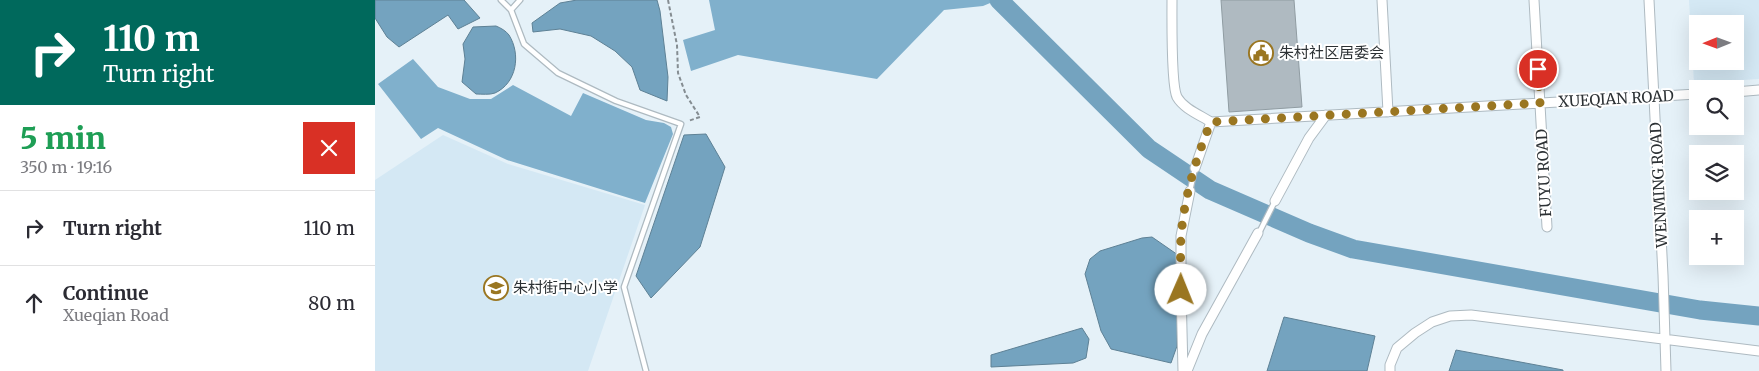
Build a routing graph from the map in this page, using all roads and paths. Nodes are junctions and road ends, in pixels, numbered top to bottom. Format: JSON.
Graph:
{"nodes":[{"id":1,"x":501,"y":0,"type":"edge"},
{"id":2,"x":520,"y":0,"type":"edge"},
{"id":3,"x":668,"y":0,"type":"edge"},
{"id":4,"x":1172,"y":0,"type":"edge"},
{"id":5,"x":1382,"y":0,"type":"edge"},
{"id":6,"x":1534,"y":0,"type":"edge"},
{"id":7,"x":1649,"y":0,"type":"edge"},
{"id":8,"x":511,"y":10,"type":"junction"},
{"id":9,"x":1759,"y":90,"type":"edge"},
{"id":10,"x":1744,"y":91,"type":"edge"},
{"id":11,"x":1689,"y":95,"type":"edge"},
{"id":12,"x":1654,"y":97,"type":"junction"},
{"id":13,"x":1540,"y":103,"type":"junction"},
{"id":14,"x":1388,"y":112,"type":"junction"},
{"id":15,"x":1326,"y":115,"type":"junction"},
{"id":16,"x":1211,"y":122,"type":"junction"},
{"id":17,"x":681,"y":124,"type":"junction"},
{"id":18,"x":1195,"y":168,"type":"joint"},
{"id":19,"x":1189,"y":191,"type":"joint"},
{"id":20,"x":1275,"y":201,"type":"joint"},
{"id":21,"x":1547,"y":227,"type":"dead end"},
{"id":22,"x":1258,"y":233,"type":"joint"},
{"id":23,"x":1665,"y":340,"type":"junction"},
{"id":24,"x":1759,"y":351,"type":"edge"},
{"id":25,"x":646,"y":371,"type":"edge"},
{"id":26,"x":1185,"y":371,"type":"edge"},
{"id":27,"x":1390,"y":371,"type":"edge"},
{"id":28,"x":1666,"y":371,"type":"edge"}],
"edges":[{"from":1,"to":8,"type":"lane"},
{"from":2,"to":8,"type":"lane"},
{"from":3,"to":17,"type":"path"},
{"from":4,"to":16,"type":"street"},
{"from":5,"to":14,"type":"street"},
{"from":6,"to":13,"type":"street","name":"FUYU ROAD"},
{"from":7,"to":12,"type":"street","name":"WENMING ROAD"},
{"from":8,"to":17,"type":"lane"},
{"from":9,"to":10,"type":"street"},
{"from":11,"to":12,"type":"street","name":"XUEQIAN ROAD"},
{"from":12,"to":13,"type":"street","name":"XUEQIAN ROAD"},
{"from":12,"to":23,"type":"street","name":"WENMING ROAD"},
{"from":13,"to":14,"type":"street","name":"XUEQIAN ROAD"},
{"from":13,"to":21,"type":"street","name":"FUYU ROAD"},
{"from":14,"to":15,"type":"street","name":"XUEQIAN ROAD"},
{"from":15,"to":16,"type":"street","name":"XUEQIAN ROAD"},
{"from":15,"to":20,"type":"street"},
{"from":16,"to":18,"type":"street"},
{"from":17,"to":25,"type":"lane"},
{"from":18,"to":19,"type":"lane"},
{"from":19,"to":26,"type":"street"},
{"from":20,"to":22,"type":"lane"},
{"from":22,"to":26,"type":"street"},
{"from":23,"to":24,"type":"street"},
{"from":23,"to":27,"type":"street"},
{"from":23,"to":28,"type":"street","name":"WENMING ROAD"}]}
